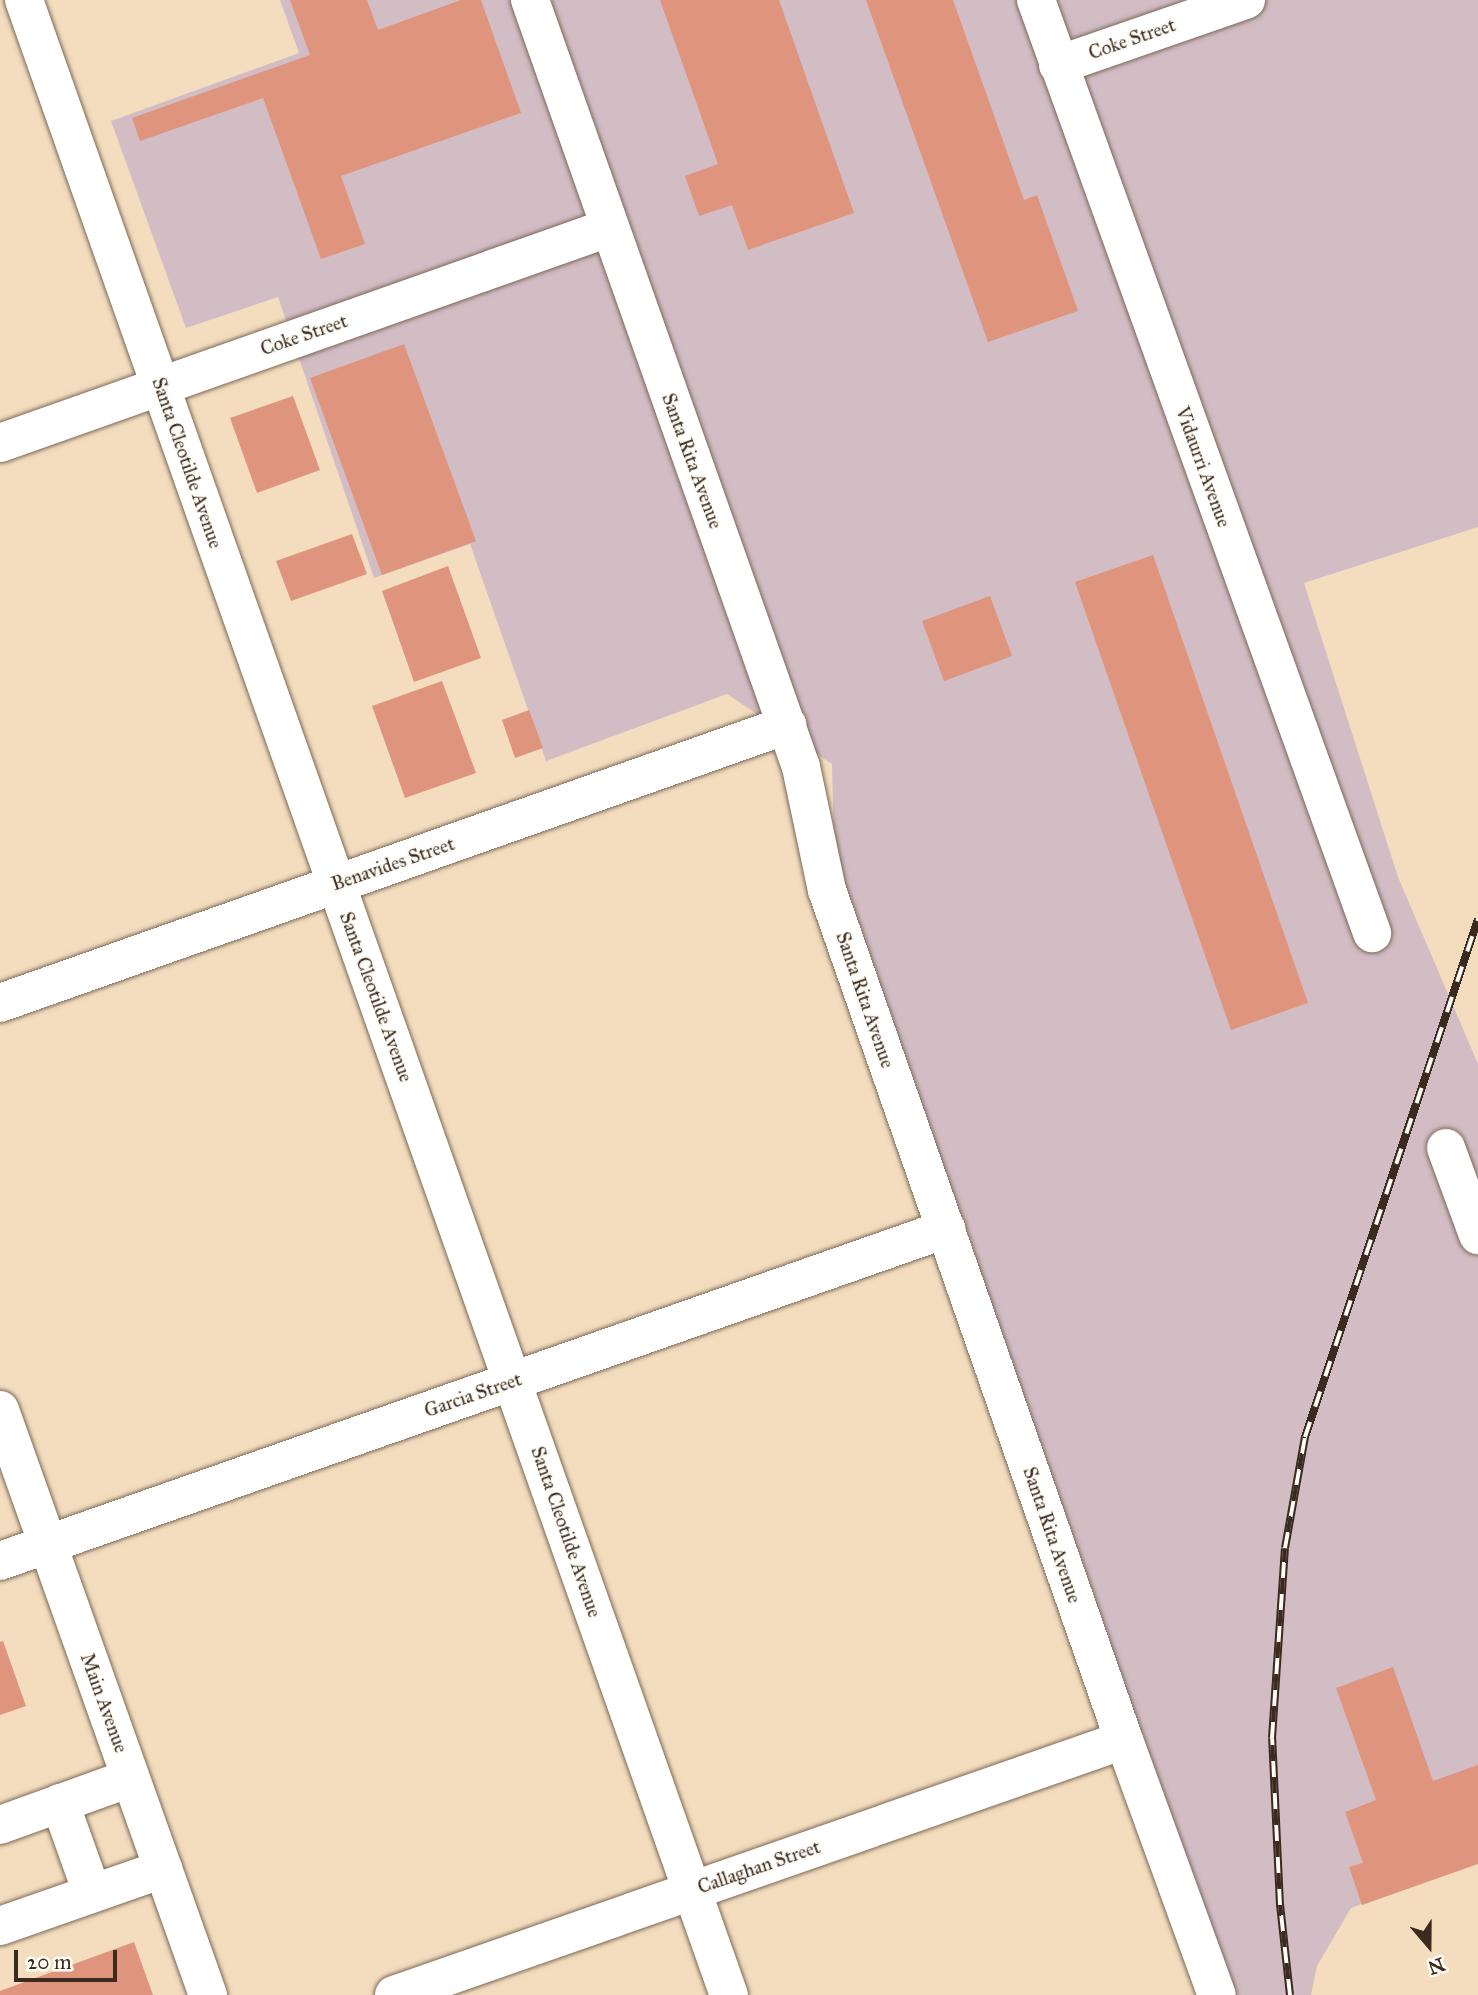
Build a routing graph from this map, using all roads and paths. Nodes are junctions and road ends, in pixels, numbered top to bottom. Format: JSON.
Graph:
{"nodes":[{"id":1,"x":24,"y":0,"type":"edge"},
{"id":2,"x":530,"y":0,"type":"edge"},
{"id":3,"x":1036,"y":0,"type":"edge"},
{"id":4,"x":1246,"y":0,"type":"edge"},
{"id":5,"x":1058,"y":65,"type":"junction"},
{"id":6,"x":608,"y":228,"type":"junction"},
{"id":7,"x":160,"y":386,"type":"junction"},
{"id":8,"x":0,"y":443,"type":"edge"},
{"id":9,"x":786,"y":725,"type":"junction"},
{"id":10,"x":336,"y":884,"type":"junction"},
{"id":11,"x":1372,"y":933,"type":"dead end"},
{"id":12,"x":0,"y":1003,"type":"edge"},
{"id":13,"x":1446,"y":1148,"type":"dead end"},
{"id":14,"x":946,"y":1229,"type":"junction"},
{"id":15,"x":1478,"y":1236,"type":"edge"},
{"id":16,"x":512,"y":1382,"type":"junction"},
{"id":17,"x":0,"y":1410,"type":"edge"},
{"id":18,"x":48,"y":1545,"type":"junction"},
{"id":19,"x":0,"y":1561,"type":"edge"},
{"id":20,"x":1124,"y":1740,"type":"junction"},
{"id":21,"x":130,"y":1778,"type":"junction"},
{"id":22,"x":60,"y":1803,"type":"junction"},
{"id":23,"x":0,"y":1825,"type":"edge"},
{"id":24,"x":163,"y":1870,"type":"junction"},
{"id":25,"x":692,"y":1891,"type":"junction"},
{"id":26,"x":92,"y":1893,"type":"junction"},
{"id":27,"x":0,"y":1926,"type":"edge"},
{"id":28,"x":208,"y":1995,"type":"edge"},
{"id":29,"x":394,"y":1995,"type":"edge"},
{"id":30,"x":729,"y":1995,"type":"edge"},
{"id":31,"x":1217,"y":1995,"type":"edge"}],
"edges":[{"from":1,"to":7,"type":"street","name":"Santa Cleotilde Avenue"},
{"from":2,"to":6,"type":"street","name":"Santa Rita Avenue"},
{"from":3,"to":5,"type":"street","name":"Vidaurri Avenue"},
{"from":4,"to":5,"type":"street","name":"Coke Street"},
{"from":5,"to":11,"type":"street","name":"Vidaurri Avenue"},
{"from":6,"to":7,"type":"street","name":"Coke Street"},
{"from":6,"to":9,"type":"street","name":"Santa Rita Avenue"},
{"from":7,"to":8,"type":"street","name":"Coke Street"},
{"from":7,"to":10,"type":"street","name":"Santa Cleotilde Avenue"},
{"from":9,"to":10,"type":"street","name":"Benavides Street"},
{"from":9,"to":14,"type":"street","name":"Santa Rita Avenue"},
{"from":10,"to":12,"type":"street","name":"Benavides Street"},
{"from":10,"to":16,"type":"street","name":"Santa Cleotilde Avenue"},
{"from":13,"to":15,"type":"street"},
{"from":14,"to":16,"type":"street","name":"Garcia Street"},
{"from":14,"to":20,"type":"street","name":"Santa Rita Avenue"},
{"from":16,"to":18,"type":"street","name":"Garcia Street"},
{"from":16,"to":25,"type":"street","name":"Santa Cleotilde Avenue"},
{"from":17,"to":18,"type":"street","name":"Main Avenue"},
{"from":18,"to":19,"type":"street","name":"Garcia Street"},
{"from":18,"to":21,"type":"street","name":"Main Avenue"},
{"from":20,"to":25,"type":"street","name":"Callaghan Street"},
{"from":20,"to":31,"type":"street","name":"Santa Rita Avenue"},
{"from":21,"to":22,"type":"street"},
{"from":21,"to":24,"type":"street","name":"Main Avenue"},
{"from":22,"to":23,"type":"street"},
{"from":22,"to":26,"type":"street"},
{"from":24,"to":26,"type":"street"},
{"from":24,"to":28,"type":"street","name":"Main Avenue"},
{"from":25,"to":29,"type":"street","name":"Callaghan Street"},
{"from":25,"to":30,"type":"street","name":"Santa Cleotilde Avenue"},
{"from":26,"to":27,"type":"street"}]}
